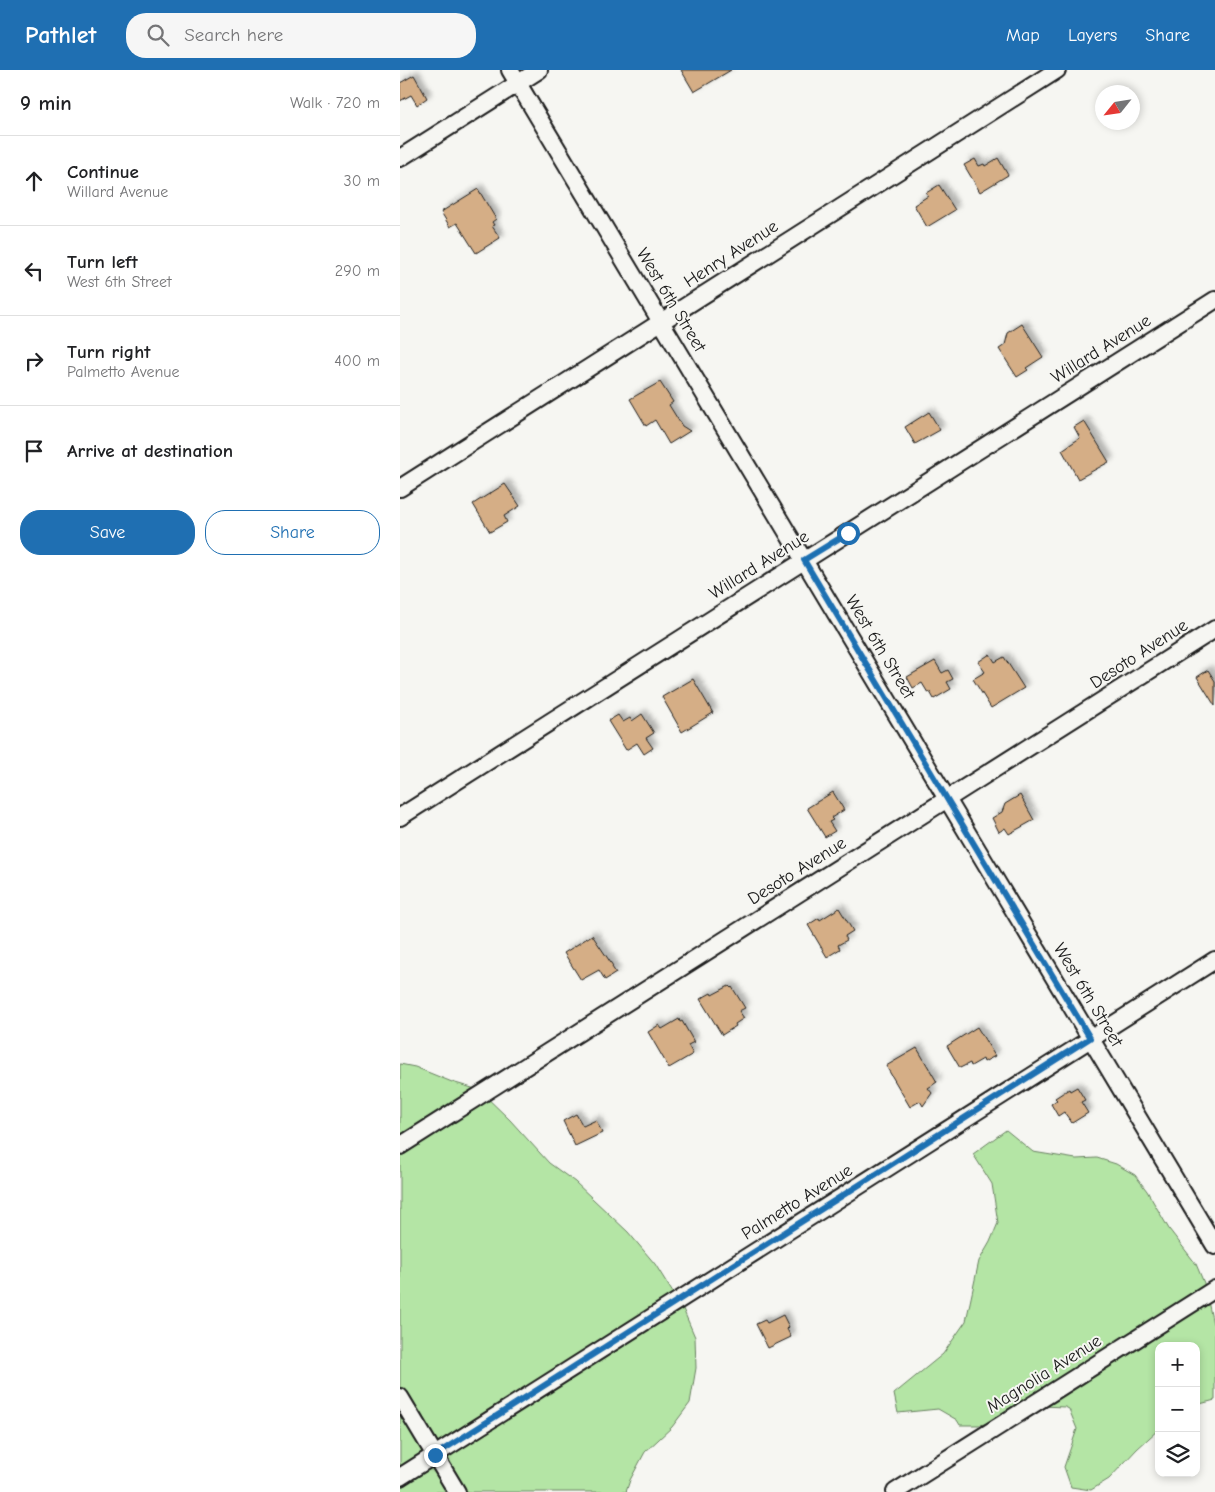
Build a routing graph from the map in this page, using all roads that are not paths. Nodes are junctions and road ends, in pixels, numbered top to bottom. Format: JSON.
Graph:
{"nodes":[{"id":1,"x":540,"y":70,"type":"edge"},
{"id":2,"x":1057,"y":70,"type":"edge"},
{"id":3,"x":514,"y":77,"type":"edge"},
{"id":4,"x":400,"y":158,"type":"edge"},
{"id":5,"x":1215,"y":300,"type":"edge"},
{"id":6,"x":661,"y":322,"type":"junction"},
{"id":7,"x":400,"y":488,"type":"edge"},
{"id":8,"x":804,"y":560,"type":"junction"},
{"id":9,"x":1215,"y":629,"type":"edge"},
{"id":10,"x":947,"y":799,"type":"junction"},
{"id":11,"x":400,"y":817,"type":"edge"},
{"id":12,"x":1215,"y":960,"type":"edge"},
{"id":13,"x":1090,"y":1038,"type":"junction"},
{"id":14,"x":400,"y":1146,"type":"edge"},
{"id":15,"x":1215,"y":1246,"type":"edge"},
{"id":16,"x":1215,"y":1289,"type":"edge"},
{"id":17,"x":400,"y":1396,"type":"edge"},
{"id":18,"x":435,"y":1455,"type":"junction"},
{"id":19,"x":400,"y":1477,"type":"edge"},
{"id":20,"x":457,"y":1492,"type":"edge"},
{"id":21,"x":895,"y":1492,"type":"edge"}],
"edges":[{"from":1,"to":3,"type":"street"},
{"from":2,"to":6,"type":"street","name":"Henry Avenue"},
{"from":3,"to":4,"type":"street"},
{"from":3,"to":6,"type":"street","name":"West 6th Street"},
{"from":5,"to":8,"type":"street","name":"Willard Avenue"},
{"from":6,"to":7,"type":"street","name":"Henry Avenue"},
{"from":6,"to":8,"type":"street","name":"West 6th Street"},
{"from":8,"to":10,"type":"street","name":"West 6th Street"},
{"from":8,"to":11,"type":"street","name":"Willard Avenue"},
{"from":9,"to":10,"type":"street","name":"Desoto Avenue"},
{"from":10,"to":13,"type":"street","name":"West 6th Street"},
{"from":10,"to":14,"type":"street","name":"Desoto Avenue"},
{"from":12,"to":13,"type":"street","name":"Palmetto Avenue"},
{"from":13,"to":15,"type":"street","name":"West 6th Street"},
{"from":13,"to":18,"type":"street","name":"Palmetto Avenue"},
{"from":16,"to":21,"type":"street","name":"Magnolia Avenue"},
{"from":17,"to":18,"type":"street"},
{"from":18,"to":19,"type":"street","name":"Palmetto Avenue"},
{"from":18,"to":20,"type":"street"}]}
